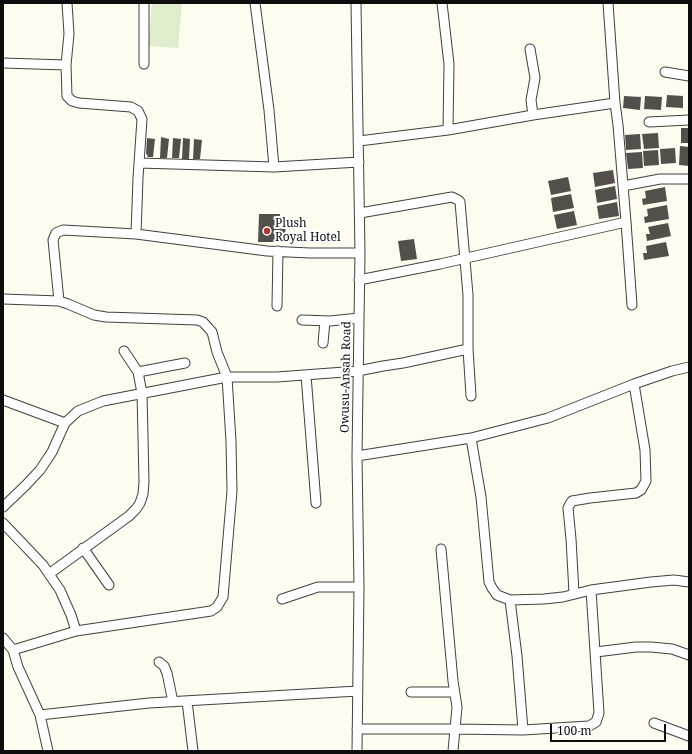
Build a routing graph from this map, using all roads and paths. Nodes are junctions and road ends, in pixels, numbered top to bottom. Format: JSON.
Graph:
{"nodes":[{"id":1,"x":67,"y":3,"type":"edge"},
{"id":2,"x":144,"y":3,"type":"edge"},
{"id":3,"x":255,"y":3,"type":"edge"},
{"id":4,"x":356,"y":3,"type":"edge"},
{"id":5,"x":442,"y":3,"type":"edge"},
{"id":6,"x":608,"y":3,"type":"edge"},
{"id":7,"x":530,"y":49,"type":"dead end"},
{"id":8,"x":3,"y":63,"type":"edge"},
{"id":9,"x":144,"y":64,"type":"dead end"},
{"id":10,"x":66,"y":65,"type":"junction"},
{"id":11,"x":665,"y":72,"type":"dead end"},
{"id":12,"x":689,"y":76,"type":"edge"},
{"id":13,"x":614,"y":103,"type":"junction"},
{"id":14,"x":533,"y":115,"type":"junction"},
{"id":15,"x":689,"y":120,"type":"edge"},
{"id":16,"x":649,"y":122,"type":"dead end"},
{"id":17,"x":448,"y":130,"type":"junction"},
{"id":18,"x":359,"y":141,"type":"junction"},
{"id":19,"x":359,"y":162,"type":"junction"},
{"id":20,"x":139,"y":163,"type":"junction"},
{"id":21,"x":274,"y":167,"type":"junction"},
{"id":22,"x":689,"y":179,"type":"edge"},
{"id":23,"x":623,"y":186,"type":"junction"},
{"id":24,"x":360,"y":213,"type":"junction"},
{"id":25,"x":626,"y":222,"type":"junction"},
{"id":26,"x":136,"y":234,"type":"junction"},
{"id":27,"x":278,"y":251,"type":"junction"},
{"id":28,"x":360,"y":253,"type":"junction"},
{"id":29,"x":465,"y":258,"type":"junction"},
{"id":30,"x":360,"y":280,"type":"junction"},
{"id":31,"x":3,"y":299,"type":"edge"},
{"id":32,"x":59,"y":301,"type":"junction"},
{"id":33,"x":632,"y":305,"type":"dead end"},
{"id":34,"x":277,"y":306,"type":"dead end"},
{"id":35,"x":359,"y":318,"type":"junction"},
{"id":36,"x":302,"y":320,"type":"dead end"},
{"id":37,"x":325,"y":321,"type":"junction"},
{"id":38,"x":323,"y":343,"type":"dead end"},
{"id":39,"x":468,"y":349,"type":"junction"},
{"id":40,"x":124,"y":351,"type":"dead end"},
{"id":41,"x":185,"y":363,"type":"dead end"},
{"id":42,"x":689,"y":367,"type":"edge"},
{"id":43,"x":358,"y":371,"type":"junction"},
{"id":44,"x":138,"y":372,"type":"junction"},
{"id":45,"x":306,"y":375,"type":"junction"},
{"id":46,"x":227,"y":377,"type":"junction"},
{"id":47,"x":634,"y":384,"type":"junction"},
{"id":48,"x":142,"y":393,"type":"junction"},
{"id":49,"x":471,"y":396,"type":"dead end"},
{"id":50,"x":3,"y":400,"type":"edge"},
{"id":51,"x":65,"y":423,"type":"junction"},
{"id":52,"x":471,"y":438,"type":"junction"},
{"id":53,"x":357,"y":456,"type":"junction"},
{"id":54,"x":316,"y":503,"type":"dead end"},
{"id":55,"x":3,"y":507,"type":"edge"},
{"id":56,"x":3,"y":523,"type":"edge"},
{"id":57,"x":83,"y":548,"type":"junction"},
{"id":58,"x":441,"y":549,"type":"dead end"},
{"id":59,"x":50,"y":574,"type":"junction"},
{"id":60,"x":689,"y":582,"type":"edge"},
{"id":61,"x":109,"y":585,"type":"dead end"},
{"id":62,"x":359,"y":587,"type":"junction"},
{"id":63,"x":591,"y":590,"type":"junction"},
{"id":64,"x":574,"y":593,"type":"junction"},
{"id":65,"x":282,"y":599,"type":"dead end"},
{"id":66,"x":510,"y":600,"type":"junction"},
{"id":67,"x":76,"y":631,"type":"junction"},
{"id":68,"x":3,"y":638,"type":"edge"},
{"id":69,"x":13,"y":650,"type":"junction"},
{"id":70,"x":596,"y":652,"type":"junction"},
{"id":71,"x":689,"y":655,"type":"edge"},
{"id":72,"x":159,"y":662,"type":"dead end"},
{"id":73,"x":358,"y":691,"type":"junction"},
{"id":74,"x":411,"y":692,"type":"dead end"},
{"id":75,"x":454,"y":692,"type":"junction"},
{"id":76,"x":187,"y":701,"type":"junction"},
{"id":77,"x":173,"y":702,"type":"junction"},
{"id":78,"x":40,"y":715,"type":"junction"},
{"id":79,"x":654,"y":722,"type":"dead end"},
{"id":80,"x":357,"y":729,"type":"junction"},
{"id":81,"x":455,"y":729,"type":"junction"},
{"id":82,"x":523,"y":730,"type":"junction"},
{"id":83,"x":689,"y":736,"type":"edge"},
{"id":84,"x":48,"y":751,"type":"edge"},
{"id":85,"x":193,"y":751,"type":"edge"},
{"id":86,"x":357,"y":751,"type":"edge"},
{"id":87,"x":453,"y":751,"type":"edge"}],
"edges":[{"from":1,"to":10,"type":"street"},
{"from":2,"to":9,"type":"street"},
{"from":3,"to":21,"type":"street"},
{"from":4,"to":18,"type":"street","name":"Owusu-Ansah Road"},
{"from":5,"to":17,"type":"street"},
{"from":6,"to":13,"type":"street"},
{"from":7,"to":14,"type":"street"},
{"from":8,"to":10,"type":"street"},
{"from":10,"to":20,"type":"street"},
{"from":11,"to":12,"type":"street"},
{"from":13,"to":14,"type":"street"},
{"from":13,"to":23,"type":"street"},
{"from":14,"to":17,"type":"street"},
{"from":15,"to":16,"type":"street"},
{"from":17,"to":18,"type":"street"},
{"from":18,"to":19,"type":"street","name":"Owusu-Ansah Road"},
{"from":19,"to":21,"type":"street"},
{"from":19,"to":24,"type":"street","name":"Owusu-Ansah Road"},
{"from":20,"to":21,"type":"street"},
{"from":20,"to":26,"type":"street"},
{"from":22,"to":23,"type":"street"},
{"from":23,"to":25,"type":"street"},
{"from":24,"to":28,"type":"street","name":"Owusu-Ansah Road"},
{"from":24,"to":29,"type":"street"},
{"from":25,"to":29,"type":"street"},
{"from":25,"to":33,"type":"street"},
{"from":26,"to":27,"type":"street"},
{"from":26,"to":32,"type":"street"},
{"from":27,"to":28,"type":"street"},
{"from":27,"to":34,"type":"street"},
{"from":28,"to":30,"type":"street","name":"Owusu-Ansah Road"},
{"from":29,"to":30,"type":"street"},
{"from":29,"to":39,"type":"street"},
{"from":30,"to":35,"type":"street","name":"Owusu-Ansah Road"},
{"from":31,"to":32,"type":"street"},
{"from":32,"to":46,"type":"street"},
{"from":35,"to":37,"type":"street"},
{"from":35,"to":43,"type":"street","name":"Owusu-Ansah Road"},
{"from":36,"to":37,"type":"street"},
{"from":37,"to":38,"type":"street"},
{"from":39,"to":43,"type":"street"},
{"from":39,"to":49,"type":"street"},
{"from":40,"to":44,"type":"street"},
{"from":41,"to":44,"type":"street"},
{"from":42,"to":47,"type":"street"},
{"from":43,"to":45,"type":"street"},
{"from":43,"to":53,"type":"street","name":"Owusu-Ansah Road"},
{"from":44,"to":48,"type":"street"},
{"from":45,"to":46,"type":"street"},
{"from":45,"to":54,"type":"street"},
{"from":46,"to":48,"type":"street"},
{"from":46,"to":67,"type":"street"},
{"from":47,"to":52,"type":"street"},
{"from":47,"to":64,"type":"street"},
{"from":48,"to":51,"type":"street"},
{"from":48,"to":57,"type":"street"},
{"from":50,"to":51,"type":"street"},
{"from":51,"to":55,"type":"street"},
{"from":52,"to":53,"type":"street"},
{"from":52,"to":66,"type":"street"},
{"from":53,"to":62,"type":"street","name":"Owusu-Ansah Road"},
{"from":56,"to":59,"type":"street"},
{"from":57,"to":59,"type":"street"},
{"from":57,"to":61,"type":"street"},
{"from":58,"to":75,"type":"street"},
{"from":59,"to":67,"type":"street"},
{"from":60,"to":63,"type":"street"},
{"from":62,"to":65,"type":"street"},
{"from":62,"to":73,"type":"street","name":"Owusu-Ansah Road"},
{"from":63,"to":64,"type":"street"},
{"from":63,"to":70,"type":"street"},
{"from":64,"to":66,"type":"street"},
{"from":66,"to":82,"type":"street"},
{"from":67,"to":69,"type":"street"},
{"from":68,"to":69,"type":"street"},
{"from":69,"to":78,"type":"street"},
{"from":70,"to":71,"type":"street"},
{"from":70,"to":82,"type":"street"},
{"from":72,"to":77,"type":"street"},
{"from":73,"to":76,"type":"street"},
{"from":73,"to":80,"type":"street","name":"Owusu-Ansah Road"},
{"from":74,"to":75,"type":"street"},
{"from":75,"to":81,"type":"street"},
{"from":76,"to":77,"type":"street"},
{"from":76,"to":85,"type":"street"},
{"from":77,"to":78,"type":"street"},
{"from":78,"to":84,"type":"street"},
{"from":79,"to":83,"type":"street"},
{"from":80,"to":81,"type":"street"},
{"from":80,"to":86,"type":"street","name":"Owusu-Ansah Road"},
{"from":81,"to":82,"type":"street"},
{"from":81,"to":87,"type":"street"}]}
